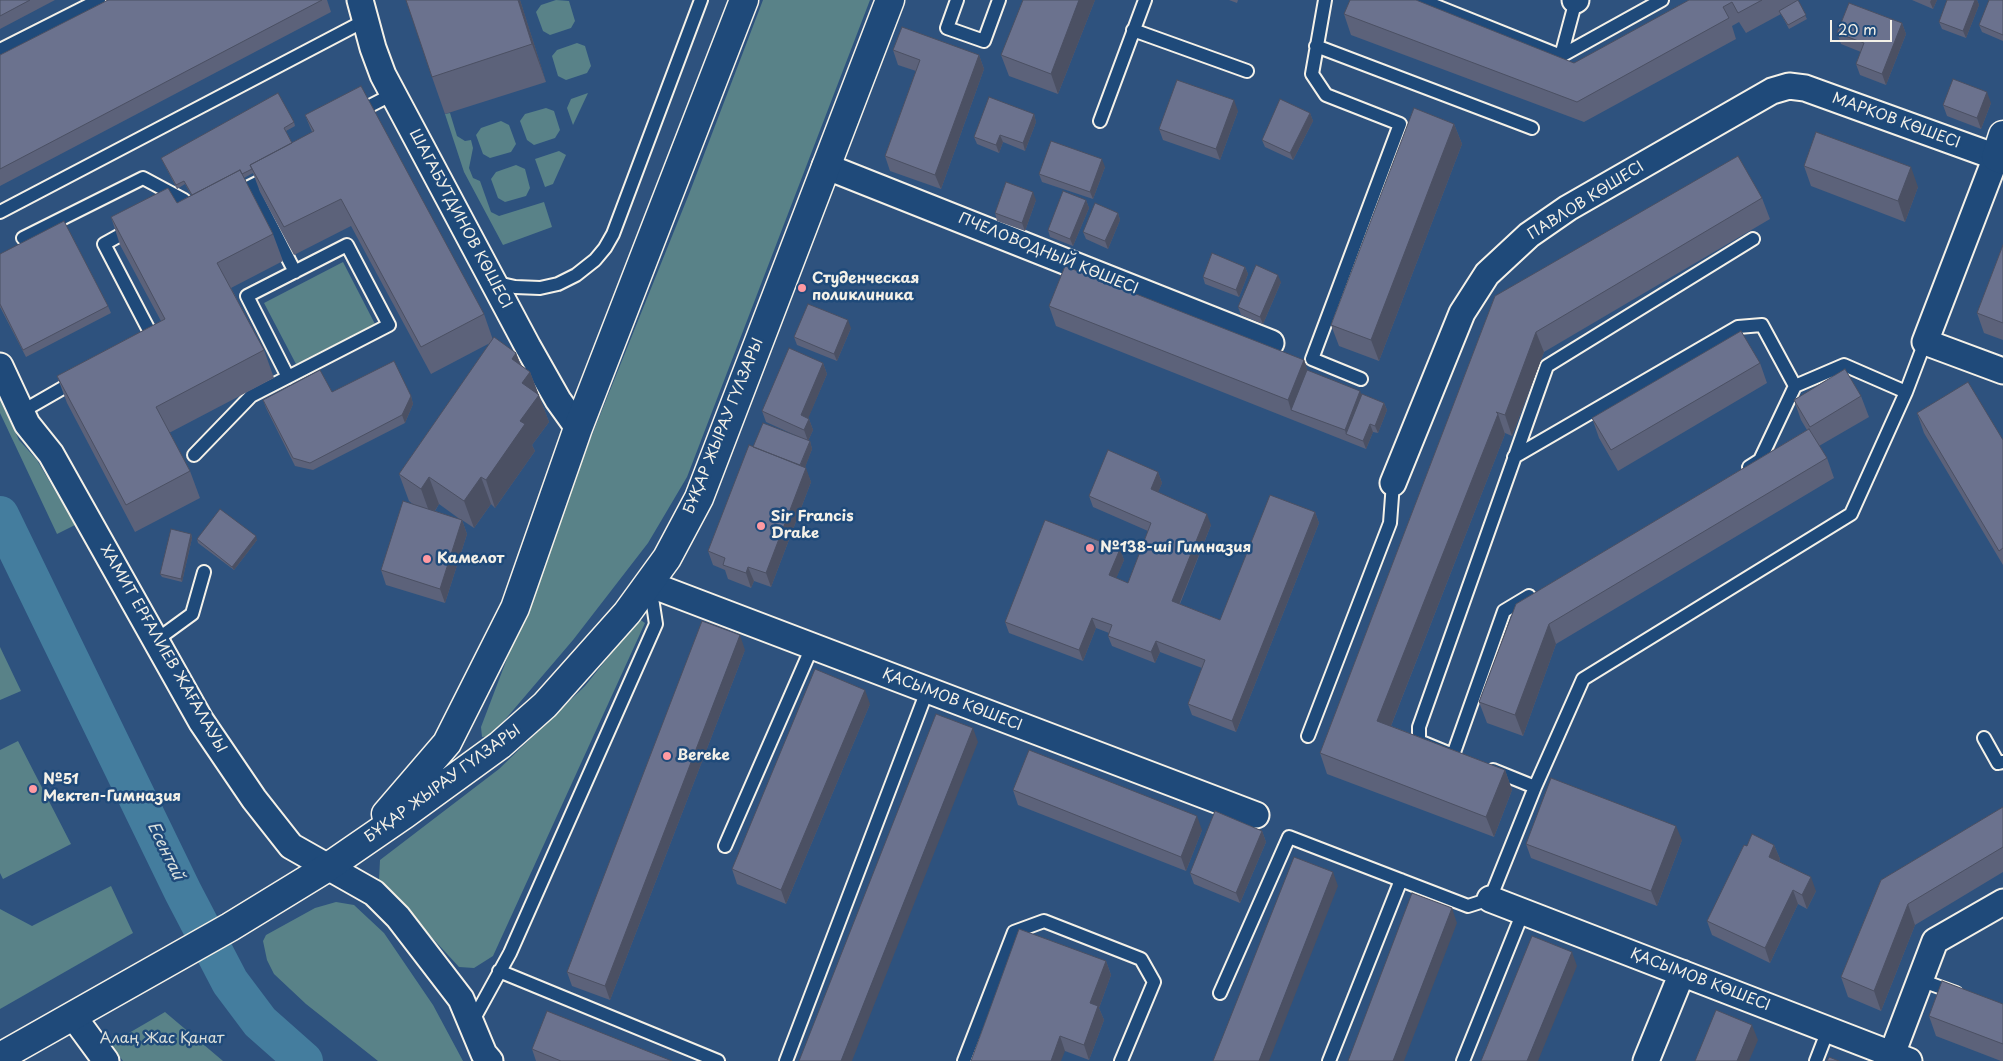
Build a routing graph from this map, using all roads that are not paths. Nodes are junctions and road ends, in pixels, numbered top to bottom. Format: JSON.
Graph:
{"nodes":[{"id":1,"x":99,"y":0,"type":"edge"},
{"id":2,"x":701,"y":0,"type":"edge"},
{"id":3,"x":744,"y":0,"type":"edge"},
{"id":4,"x":890,"y":0,"type":"edge"},
{"id":5,"x":957,"y":0,"type":"edge"},
{"id":6,"x":999,"y":0,"type":"edge"},
{"id":7,"x":1144,"y":0,"type":"edge"},
{"id":8,"x":1325,"y":0,"type":"edge"},
{"id":9,"x":1421,"y":0,"type":"edge"},
{"id":10,"x":1576,"y":0,"type":"edge"},
{"id":11,"x":1583,"y":0,"type":"edge"},
{"id":12,"x":1662,"y":0,"type":"edge"},
{"id":13,"x":363,"y":10,"type":"edge"},
{"id":14,"x":1134,"y":30,"type":"junction"},
{"id":15,"x":1316,"y":46,"type":"junction"},
{"id":16,"x":0,"y":50,"type":"edge"},
{"id":17,"x":1561,"y":56,"type":"junction"},
{"id":18,"x":1247,"y":71,"type":"dead end"},
{"id":19,"x":1789,"y":86,"type":"joint"},
{"id":20,"x":393,"y":94,"type":"junction"},
{"id":21,"x":345,"y":119,"type":"edge"},
{"id":22,"x":1100,"y":121,"type":"dead end"},
{"id":23,"x":1532,"y":128,"type":"dead end"},
{"id":24,"x":2001,"y":151,"type":"edge"},
{"id":25,"x":825,"y":166,"type":"junction"},
{"id":26,"x":284,"y":168,"type":"edge"},
{"id":27,"x":251,"y":186,"type":"junction"},
{"id":28,"x":226,"y":199,"type":"edge"},
{"id":29,"x":168,"y":209,"type":"edge"},
{"id":30,"x":0,"y":212,"type":"edge"},
{"id":31,"x":144,"y":222,"type":"edge"},
{"id":32,"x":23,"y":238,"type":"dead end"},
{"id":33,"x":1753,"y":240,"type":"dead end"},
{"id":34,"x":295,"y":272,"type":"junction"},
{"id":35,"x":493,"y":282,"type":"junction"},
{"id":36,"x":1925,"y":342,"type":"junction"},
{"id":37,"x":1271,"y":343,"type":"dead end"},
{"id":38,"x":137,"y":347,"type":"edge"},
{"id":39,"x":0,"y":366,"type":"edge"},
{"id":40,"x":2003,"y":371,"type":"edge"},
{"id":41,"x":88,"y":374,"type":"edge"},
{"id":42,"x":288,"y":377,"type":"junction"},
{"id":43,"x":1361,"y":379,"type":"dead end"},
{"id":44,"x":1795,"y":386,"type":"junction"},
{"id":45,"x":1906,"y":392,"type":"junction"},
{"id":46,"x":21,"y":412,"type":"junction"},
{"id":47,"x":578,"y":428,"type":"junction"},
{"id":48,"x":194,"y":455,"type":"dead end"},
{"id":49,"x":1514,"y":457,"type":"junction"},
{"id":50,"x":1734,"y":476,"type":"edge"},
{"id":51,"x":1393,"y":483,"type":"joint"},
{"id":52,"x":204,"y":572,"type":"dead end"},
{"id":53,"x":650,"y":584,"type":"junction"},
{"id":54,"x":1536,"y":592,"type":"edge"},
{"id":55,"x":155,"y":640,"type":"junction"},
{"id":56,"x":812,"y":647,"type":"junction"},
{"id":57,"x":927,"y":691,"type":"junction"},
{"id":58,"x":1308,"y":736,"type":"dead end"},
{"id":59,"x":1984,"y":738,"type":"dead end"},
{"id":60,"x":446,"y":742,"type":"junction"},
{"id":61,"x":2003,"y":762,"type":"edge"},
{"id":62,"x":1480,"y":766,"type":"edge"},
{"id":63,"x":468,"y":768,"type":"junction"},
{"id":64,"x":1535,"y":787,"type":"junction"},
{"id":65,"x":1256,"y":816,"type":"dead end"},
{"id":66,"x":725,"y":846,"type":"dead end"},
{"id":67,"x":328,"y":867,"type":"junction"},
{"id":68,"x":1400,"y":880,"type":"junction"},
{"id":69,"x":1490,"y":899,"type":"junction"},
{"id":70,"x":2003,"y":902,"type":"edge"},
{"id":71,"x":1523,"y":912,"type":"junction"},
{"id":72,"x":499,"y":971,"type":"junction"},
{"id":73,"x":1682,"y":973,"type":"junction"},
{"id":74,"x":1920,"y":980,"type":"junction"},
{"id":75,"x":1220,"y":993,"type":"dead end"},
{"id":76,"x":1966,"y":996,"type":"edge"},
{"id":77,"x":73,"y":1016,"type":"junction"},
{"id":78,"x":471,"y":1024,"type":"junction"},
{"id":79,"x":1828,"y":1030,"type":"junction"},
{"id":80,"x":0,"y":1057,"type":"edge"},
{"id":81,"x":1900,"y":1058,"type":"edge"},
{"id":82,"x":106,"y":1061,"type":"edge"},
{"id":83,"x":490,"y":1061,"type":"edge"},
{"id":84,"x":718,"y":1061,"type":"edge"},
{"id":85,"x":786,"y":1061,"type":"edge"},
{"id":86,"x":964,"y":1061,"type":"edge"},
{"id":87,"x":1121,"y":1061,"type":"edge"},
{"id":88,"x":1329,"y":1061,"type":"edge"},
{"id":89,"x":1463,"y":1061,"type":"edge"},
{"id":90,"x":1646,"y":1061,"type":"edge"},
{"id":91,"x":1816,"y":1061,"type":"edge"}],
"edges":[{"from":1,"to":16,"type":"lane"},
{"from":2,"to":35,"type":"lane"},
{"from":3,"to":47,"type":"street","name":"БҰҚАР ЖЫРАУ ГҮЛЗАРЫ"},
{"from":4,"to":25,"type":"street","name":"БҰҚАР ЖЫРАУ ГҮЛЗАРЫ"},
{"from":5,"to":6,"type":"lane"},
{"from":7,"to":14,"type":"lane"},
{"from":8,"to":15,"type":"lane"},
{"from":9,"to":17,"type":"lane"},
{"from":10,"to":11,"type":"lane"},
{"from":10,"to":17,"type":"lane"},
{"from":12,"to":17,"type":"lane"},
{"from":13,"to":20,"type":"street","name":"ШАГАБУТДИНОВ КӨШЕСІ"},
{"from":13,"to":30,"type":"lane"},
{"from":14,"to":18,"type":"lane"},
{"from":14,"to":22,"type":"lane"},
{"from":15,"to":23,"type":"lane"},
{"from":15,"to":43,"type":"lane"},
{"from":19,"to":24,"type":"street","name":"МАРКОВ КӨШЕСІ"},
{"from":19,"to":51,"type":"street","name":"ПАВЛОВ КӨШЕСІ"},
{"from":20,"to":21,"type":"lane"},
{"from":20,"to":35,"type":"street","name":"ШАГАБУТДИНОВ КӨШЕСІ"},
{"from":24,"to":36,"type":"street"},
{"from":25,"to":37,"type":"street","name":"ПЧЕЛОВОДНЫЙ КӨШЕСІ"},
{"from":25,"to":53,"type":"street","name":"БҰҚАР ЖЫРАУ ГҮЛЗАРЫ"},
{"from":26,"to":27,"type":"lane"},
{"from":27,"to":28,"type":"lane"},
{"from":27,"to":34,"type":"lane"},
{"from":29,"to":32,"type":"lane"},
{"from":31,"to":38,"type":"lane"},
{"from":33,"to":49,"type":"lane"},
{"from":34,"to":42,"type":"lane"},
{"from":34,"to":42,"type":"lane"},
{"from":35,"to":47,"type":"street","name":"ШАГАБУТДИНОВ КӨШЕСІ"},
{"from":36,"to":40,"type":"street"},
{"from":36,"to":45,"type":"lane"},
{"from":39,"to":46,"type":"street","name":"ХАМИТ ЕРҒАЛИЕВ ЖАҒАЛАУЫ"},
{"from":41,"to":46,"type":"lane"},
{"from":42,"to":48,"type":"lane"},
{"from":44,"to":45,"type":"lane"},
{"from":44,"to":49,"type":"lane"},
{"from":44,"to":50,"type":"lane"},
{"from":45,"to":64,"type":"lane"},
{"from":46,"to":55,"type":"street","name":"ХАМИТ ЕРҒАЛИЕВ ЖАҒАЛАУЫ"},
{"from":47,"to":60,"type":"street","name":"БҰҚАР ЖЫРАУ ГҮЛЗАРЫ"},
{"from":49,"to":54,"type":"lane"},
{"from":51,"to":58,"type":"lane"},
{"from":52,"to":55,"type":"lane"},
{"from":53,"to":56,"type":"street","name":"ҚАСЫМОВ КӨШЕСІ"},
{"from":53,"to":63,"type":"street","name":"БҰҚАР ЖЫРАУ ГҮЛЗАРЫ"},
{"from":53,"to":72,"type":"lane"},
{"from":55,"to":67,"type":"street","name":"ХАМИТ ЕРҒАЛИЕВ ЖАҒАЛАУЫ"},
{"from":56,"to":57,"type":"street","name":"ҚАСЫМОВ КӨШЕСІ"},
{"from":56,"to":66,"type":"lane"},
{"from":57,"to":65,"type":"street","name":"ҚАСЫМОВ КӨШЕСІ"},
{"from":57,"to":85,"type":"lane"},
{"from":59,"to":61,"type":"lane"},
{"from":60,"to":63,"type":"street"},
{"from":60,"to":67,"type":"street","name":"БҰҚАР ЖЫРАУ ГҮЛЗАРЫ"},
{"from":62,"to":64,"type":"lane"},
{"from":63,"to":67,"type":"street","name":"БҰҚАР ЖЫРАУ ГҮЛЗАРЫ"},
{"from":64,"to":69,"type":"lane"},
{"from":67,"to":77,"type":"street","name":"БҰҚАР ЖЫРАУ ГҮЛЗАРЫ"},
{"from":67,"to":78,"type":"street","name":"ХАМИТ ЕРҒАЛИЕВ ЖАҒАЛАУЫ"},
{"from":68,"to":69,"type":"lane"},
{"from":68,"to":75,"type":"lane"},
{"from":68,"to":88,"type":"lane"},
{"from":69,"to":71,"type":"street","name":"ҚАСЫМОВ КӨШЕСІ"},
{"from":70,"to":74,"type":"street"},
{"from":71,"to":73,"type":"street","name":"ҚАСЫМОВ КӨШЕСІ"},
{"from":71,"to":89,"type":"lane"},
{"from":72,"to":78,"type":"lane"},
{"from":72,"to":84,"type":"lane"},
{"from":73,"to":79,"type":"street","name":"ҚАСЫМОВ КӨШЕСІ"},
{"from":73,"to":90,"type":"street"},
{"from":74,"to":76,"type":"lane"},
{"from":74,"to":81,"type":"street"},
{"from":77,"to":80,"type":"street","name":"БҰҚАР ЖЫРАУ ГҮЛЗАРЫ"},
{"from":77,"to":82,"type":"street"},
{"from":78,"to":83,"type":"street","name":"ХАМИТ ЕРҒАЛИЕВ ЖАҒАЛАУЫ"},
{"from":79,"to":81,"type":"street","name":"ҚАСЫМОВ КӨШЕСІ"},
{"from":79,"to":91,"type":"lane"},
{"from":86,"to":87,"type":"lane"}]}
